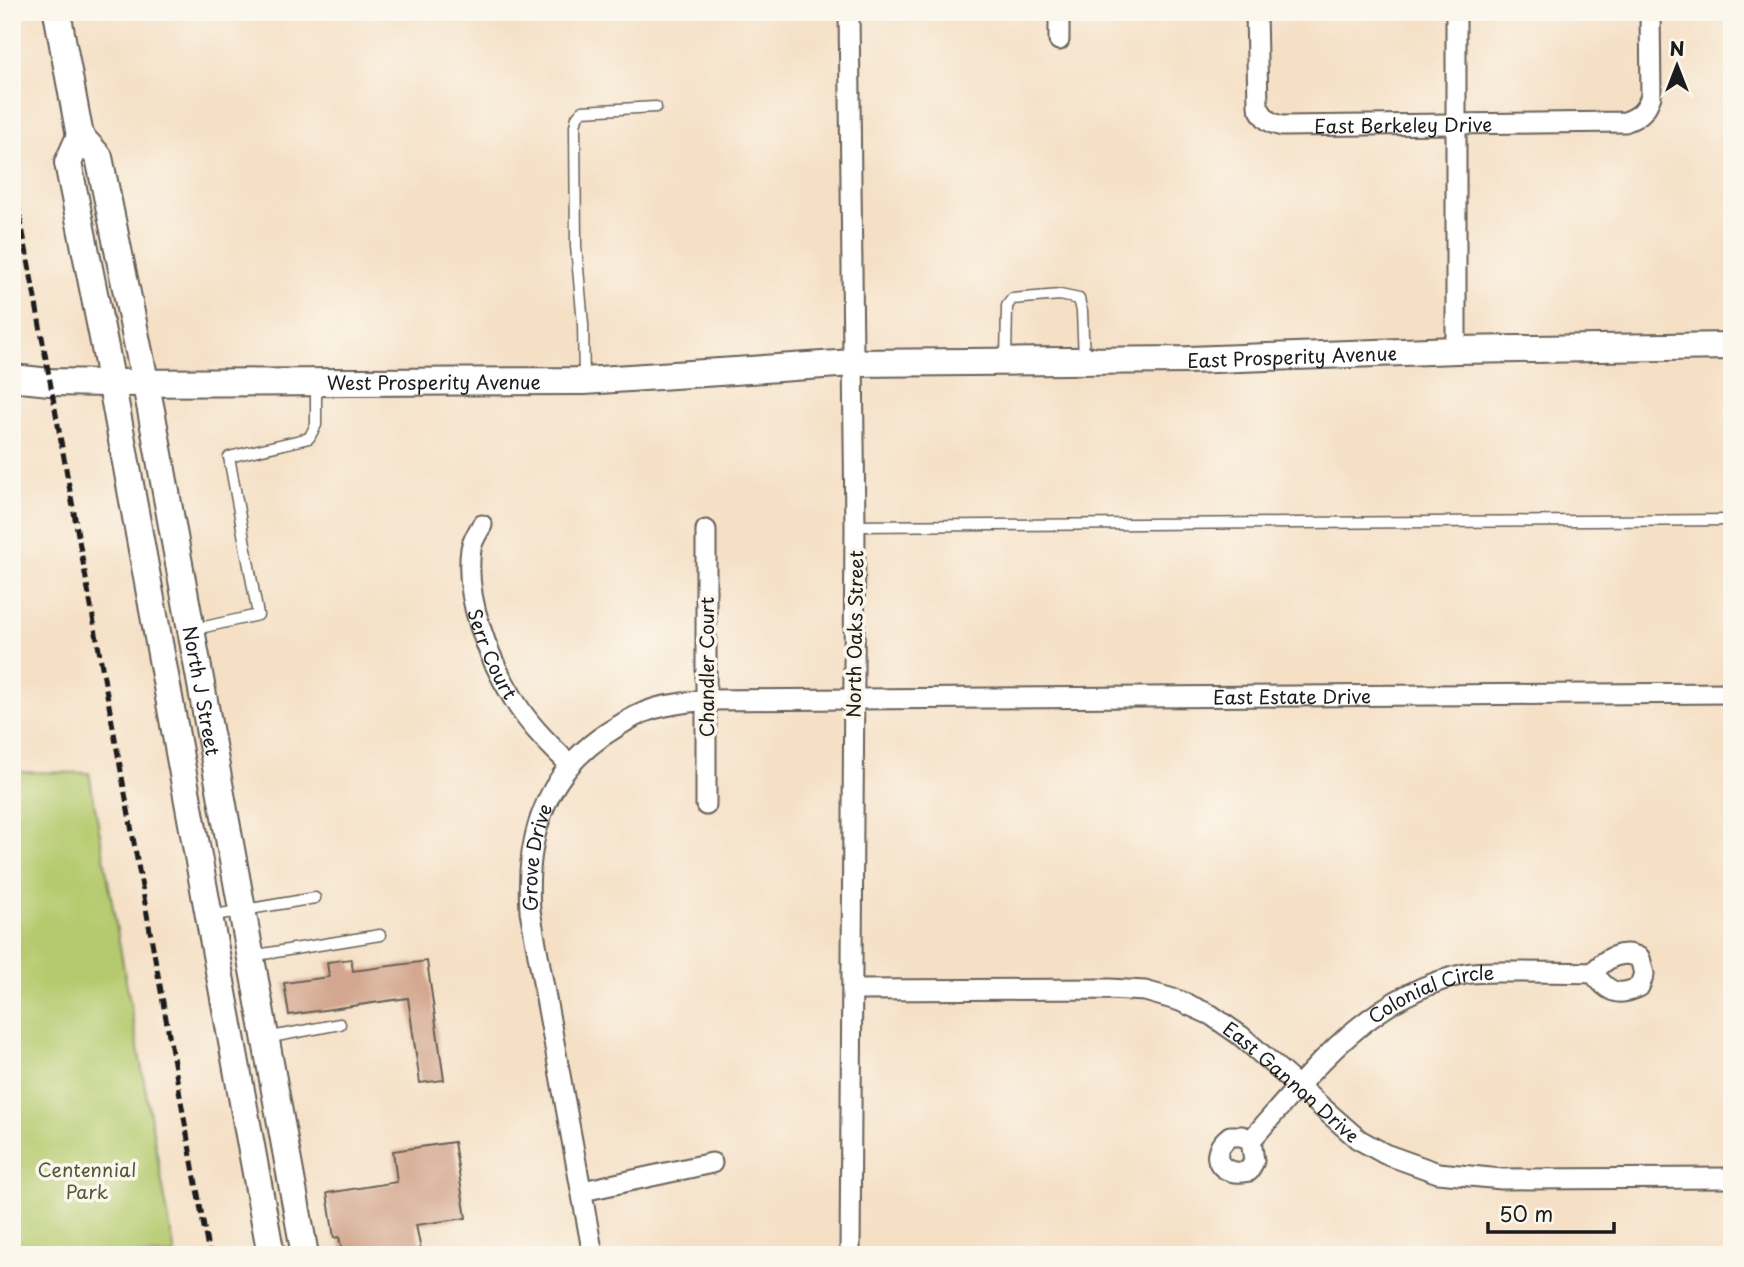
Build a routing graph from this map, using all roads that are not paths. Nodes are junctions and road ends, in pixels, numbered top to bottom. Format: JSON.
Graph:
{"nodes":[{"id":1,"x":57,"y":12,"type":"edge"},
{"id":2,"x":849,"y":12,"type":"edge"},
{"id":3,"x":1059,"y":12,"type":"edge"},
{"id":4,"x":1256,"y":12,"type":"edge"},
{"id":5,"x":1456,"y":12,"type":"edge"},
{"id":6,"x":1650,"y":12,"type":"edge"},
{"id":7,"x":1059,"y":40,"type":"dead end"},
{"id":8,"x":656,"y":107,"type":"dead end"},
{"id":9,"x":1457,"y":123,"type":"junction"},
{"id":10,"x":80,"y":136,"type":"junction"},
{"id":11,"x":1732,"y":346,"type":"edge"},
{"id":12,"x":1456,"y":349,"type":"junction"},
{"id":13,"x":1084,"y":361,"type":"junction"},
{"id":14,"x":1006,"y":362,"type":"junction"},
{"id":15,"x":853,"y":363,"type":"junction"},
{"id":16,"x":12,"y":378,"type":"edge"},
{"id":17,"x":584,"y":381,"type":"junction"},
{"id":18,"x":316,"y":382,"type":"junction"},
{"id":19,"x":111,"y":383,"type":"junction"},
{"id":20,"x":145,"y":383,"type":"junction"},
{"id":21,"x":1732,"y":520,"type":"edge"},
{"id":22,"x":482,"y":525,"type":"dead end"},
{"id":23,"x":855,"y":526,"type":"junction"},
{"id":24,"x":706,"y":530,"type":"dead end"},
{"id":25,"x":191,"y":630,"type":"junction"},
{"id":26,"x":1732,"y":693,"type":"edge"},
{"id":27,"x":706,"y":700,"type":"junction"},
{"id":28,"x":853,"y":700,"type":"junction"},
{"id":29,"x":569,"y":764,"type":"junction"},
{"id":30,"x":706,"y":805,"type":"dead end"},
{"id":31,"x":314,"y":898,"type":"dead end"},
{"id":32,"x":242,"y":910,"type":"junction"},
{"id":33,"x":209,"y":916,"type":"junction"},
{"id":34,"x":380,"y":935,"type":"dead end"},
{"id":35,"x":250,"y":957,"type":"junction"},
{"id":36,"x":1593,"y":973,"type":"dead end"},
{"id":37,"x":853,"y":990,"type":"junction"},
{"id":38,"x":340,"y":1024,"type":"dead end"},
{"id":39,"x":265,"y":1038,"type":"junction"},
{"id":40,"x":1298,"y":1087,"type":"junction"},
{"id":41,"x":1251,"y":1140,"type":"dead end"},
{"id":42,"x":712,"y":1163,"type":"dead end"},
{"id":43,"x":1732,"y":1178,"type":"edge"},
{"id":44,"x":583,"y":1191,"type":"junction"},
{"id":45,"x":271,"y":1255,"type":"edge"},
{"id":46,"x":305,"y":1255,"type":"edge"},
{"id":47,"x":593,"y":1255,"type":"edge"},
{"id":48,"x":850,"y":1255,"type":"edge"}],
"edges":[{"from":1,"to":10,"type":"main road","name":"North J Street"},
{"from":2,"to":15,"type":"street","name":"North Oaks Street"},
{"from":3,"to":7,"type":"street"},
{"from":4,"to":9,"type":"street","name":"East Berkeley Drive"},
{"from":5,"to":9,"type":"street"},
{"from":6,"to":9,"type":"street","name":"East Berkeley Drive"},
{"from":8,"to":17,"type":"lane"},
{"from":9,"to":12,"type":"street"},
{"from":10,"to":19,"type":"main road","name":"North J Street"},
{"from":10,"to":20,"type":"main road","name":"North J Street"},
{"from":11,"to":12,"type":"main road","name":"East Prosperity Avenue"},
{"from":12,"to":13,"type":"main road","name":"East Prosperity Avenue"},
{"from":13,"to":14,"type":"main road","name":"East Prosperity Avenue"},
{"from":13,"to":14,"type":"lane"},
{"from":14,"to":15,"type":"main road","name":"East Prosperity Avenue"},
{"from":15,"to":17,"type":"main road","name":"West Prosperity Avenue"},
{"from":15,"to":23,"type":"street","name":"North Oaks Street"},
{"from":16,"to":19,"type":"main road","name":"West Prosperity Avenue"},
{"from":17,"to":18,"type":"main road","name":"West Prosperity Avenue"},
{"from":18,"to":20,"type":"main road","name":"West Prosperity Avenue"},
{"from":18,"to":25,"type":"lane"},
{"from":19,"to":20,"type":"main road","name":"West Prosperity Avenue"},
{"from":19,"to":33,"type":"main road","name":"North J Street"},
{"from":20,"to":25,"type":"main road","name":"North J Street"},
{"from":21,"to":23,"type":"lane"},
{"from":22,"to":29,"type":"street","name":"Serr Court"},
{"from":23,"to":28,"type":"street","name":"North Oaks Street"},
{"from":24,"to":27,"type":"street","name":"Chandler Court"},
{"from":25,"to":32,"type":"main road","name":"North J Street"},
{"from":26,"to":28,"type":"street","name":"East Estate Drive"},
{"from":27,"to":28,"type":"street","name":"Grove Drive"},
{"from":27,"to":29,"type":"street","name":"Grove Drive"},
{"from":27,"to":30,"type":"street","name":"Chandler Court"},
{"from":28,"to":37,"type":"street","name":"North Oaks Street"},
{"from":29,"to":44,"type":"street","name":"Grove Drive"},
{"from":31,"to":32,"type":"lane"},
{"from":32,"to":33,"type":"lane"},
{"from":32,"to":35,"type":"main road","name":"North J Street"},
{"from":33,"to":45,"type":"main road","name":"North J Street"},
{"from":34,"to":35,"type":"lane"},
{"from":35,"to":39,"type":"main road","name":"North J Street"},
{"from":36,"to":40,"type":"street","name":"Colonial Circle"},
{"from":37,"to":40,"type":"street","name":"East Gannon Drive"},
{"from":37,"to":48,"type":"street","name":"North Oaks Street"},
{"from":38,"to":39,"type":"lane"},
{"from":39,"to":46,"type":"main road","name":"North J Street"},
{"from":40,"to":41,"type":"street","name":"Colonial Circle"},
{"from":40,"to":43,"type":"street","name":"East Gannon Drive"},
{"from":42,"to":44,"type":"street"},
{"from":44,"to":47,"type":"street","name":"Grove Drive"}]}
